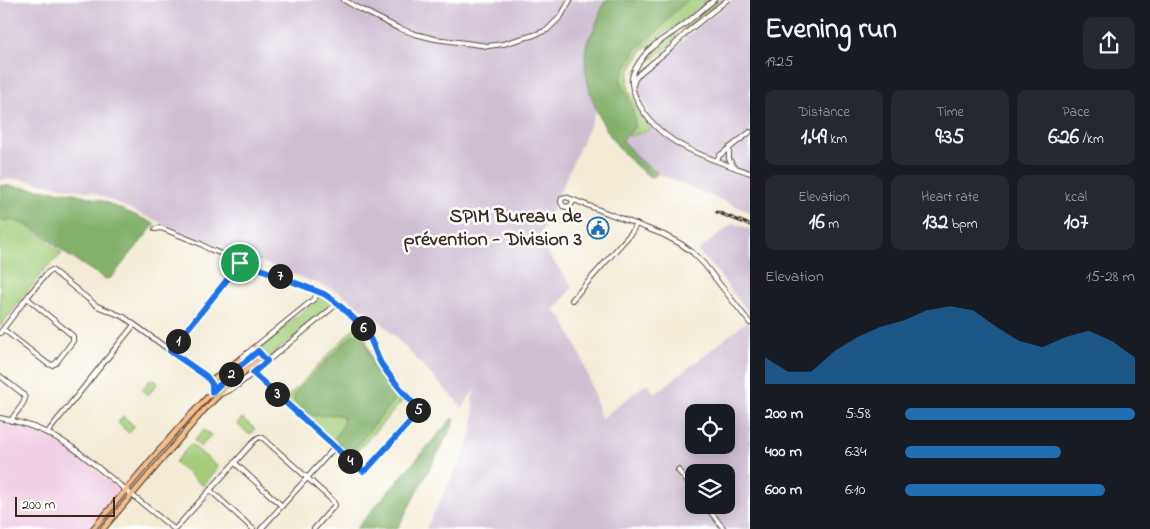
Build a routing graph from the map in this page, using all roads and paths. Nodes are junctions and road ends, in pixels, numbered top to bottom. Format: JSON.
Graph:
{"nodes":[{"id":1,"x":344,"y":0,"type":"edge"},
{"id":2,"x":570,"y":0,"type":"edge"},
{"id":3,"x":714,"y":0,"type":"edge"},
{"id":4,"x":727,"y":0,"type":"edge"},
{"id":5,"x":632,"y":87,"type":"junction"},
{"id":6,"x":750,"y":132,"type":"edge"},
{"id":7,"x":729,"y":148,"type":"junction"},
{"id":8,"x":716,"y":160,"type":"junction"},
{"id":9,"x":734,"y":167,"type":"junction"},
{"id":10,"x":750,"y":173,"type":"edge"},
{"id":11,"x":574,"y":200,"type":"dead end"},
{"id":12,"x":636,"y":224,"type":"junction"},
{"id":13,"x":155,"y":229,"type":"dead end"},
{"id":14,"x":240,"y":261,"type":"junction"},
{"id":15,"x":320,"y":292,"type":"junction"},
{"id":16,"x":27,"y":298,"type":"junction"},
{"id":17,"x":572,"y":300,"type":"dead end"},
{"id":18,"x":337,"y":304,"type":"junction"},
{"id":19,"x":750,"y":323,"type":"edge"},
{"id":20,"x":134,"y":325,"type":"junction"},
{"id":21,"x":1,"y":331,"type":"edge"},
{"id":22,"x":170,"y":351,"type":"junction"},
{"id":23,"x":258,"y":351,"type":"junction"},
{"id":24,"x":240,"y":359,"type":"junction"},
{"id":25,"x":267,"y":361,"type":"junction"},
{"id":26,"x":253,"y":373,"type":"junction"},
{"id":27,"x":0,"y":376,"type":"edge"},
{"id":28,"x":206,"y":376,"type":"junction"},
{"id":29,"x":219,"y":385,"type":"junction"},
{"id":30,"x":212,"y":392,"type":"junction"},
{"id":31,"x":220,"y":394,"type":"junction"},
{"id":32,"x":0,"y":418,"type":"edge"},
{"id":33,"x":11,"y":421,"type":"junction"},
{"id":34,"x":47,"y":433,"type":"junction"},
{"id":35,"x":335,"y":447,"type":"junction"},
{"id":36,"x":235,"y":463,"type":"junction"},
{"id":37,"x":678,"y":470,"type":"dead end"},
{"id":38,"x":308,"y":478,"type":"junction"},
{"id":39,"x":685,"y":479,"type":"edge"},
{"id":40,"x":126,"y":490,"type":"junction"},
{"id":41,"x":210,"y":490,"type":"junction"},
{"id":42,"x":132,"y":494,"type":"junction"},
{"id":43,"x":282,"y":506,"type":"junction"},
{"id":44,"x":712,"y":514,"type":"edge"},
{"id":45,"x":93,"y":529,"type":"edge"},
{"id":46,"x":103,"y":529,"type":"edge"},
{"id":47,"x":175,"y":529,"type":"edge"},
{"id":48,"x":253,"y":529,"type":"edge"},
{"id":49,"x":261,"y":529,"type":"edge"},
{"id":50,"x":314,"y":529,"type":"edge"},
{"id":51,"x":724,"y":529,"type":"edge"}],
"edges":[{"from":1,"to":2,"type":"street"},
{"from":3,"to":5,"type":"street"},
{"from":4,"to":5,"type":"street"},
{"from":5,"to":8,"type":"street"},
{"from":6,"to":7,"type":"street"},
{"from":7,"to":8,"type":"street"},
{"from":7,"to":9,"type":"street"},
{"from":8,"to":9,"type":"street"},
{"from":9,"to":10,"type":"street"},
{"from":11,"to":12,"type":"street"},
{"from":12,"to":17,"type":"street"},
{"from":12,"to":19,"type":"street"},
{"from":13,"to":14,"type":"street"},
{"from":14,"to":15,"type":"street"},
{"from":14,"to":22,"type":"street"},
{"from":15,"to":18,"type":"street"},
{"from":15,"to":23,"type":"street"},
{"from":16,"to":20,"type":"street"},
{"from":16,"to":21,"type":"street"},
{"from":16,"to":21,"type":"street"},
{"from":18,"to":25,"type":"street"},
{"from":18,"to":35,"type":"street"},
{"from":20,"to":22,"type":"street"},
{"from":20,"to":34,"type":"street"},
{"from":22,"to":28,"type":"street"},
{"from":23,"to":24,"type":"street"},
{"from":23,"to":25,"type":"main road"},
{"from":23,"to":29,"type":"main road"},
{"from":23,"to":31,"type":"main road"},
{"from":24,"to":28,"type":"main road"},
{"from":24,"to":29,"type":"street"},
{"from":25,"to":26,"type":"street"},
{"from":26,"to":31,"type":"street"},
{"from":26,"to":35,"type":"street"},
{"from":27,"to":33,"type":"street"},
{"from":28,"to":30,"type":"main road"},
{"from":29,"to":30,"type":"main road"},
{"from":30,"to":40,"type":"main road"},
{"from":31,"to":42,"type":"main road"},
{"from":32,"to":33,"type":"street"},
{"from":33,"to":34,"type":"street"},
{"from":34,"to":40,"type":"street"},
{"from":35,"to":38,"type":"street"},
{"from":36,"to":38,"type":"street"},
{"from":36,"to":41,"type":"street"},
{"from":36,"to":43,"type":"street"},
{"from":37,"to":39,"type":"street"},
{"from":38,"to":43,"type":"street"},
{"from":38,"to":50,"type":"street"},
{"from":40,"to":42,"type":"street"},
{"from":40,"to":45,"type":"main road"},
{"from":41,"to":47,"type":"street"},
{"from":41,"to":48,"type":"street"},
{"from":42,"to":46,"type":"main road"},
{"from":42,"to":47,"type":"street"},
{"from":43,"to":49,"type":"street"},
{"from":44,"to":51,"type":"street"}]}
